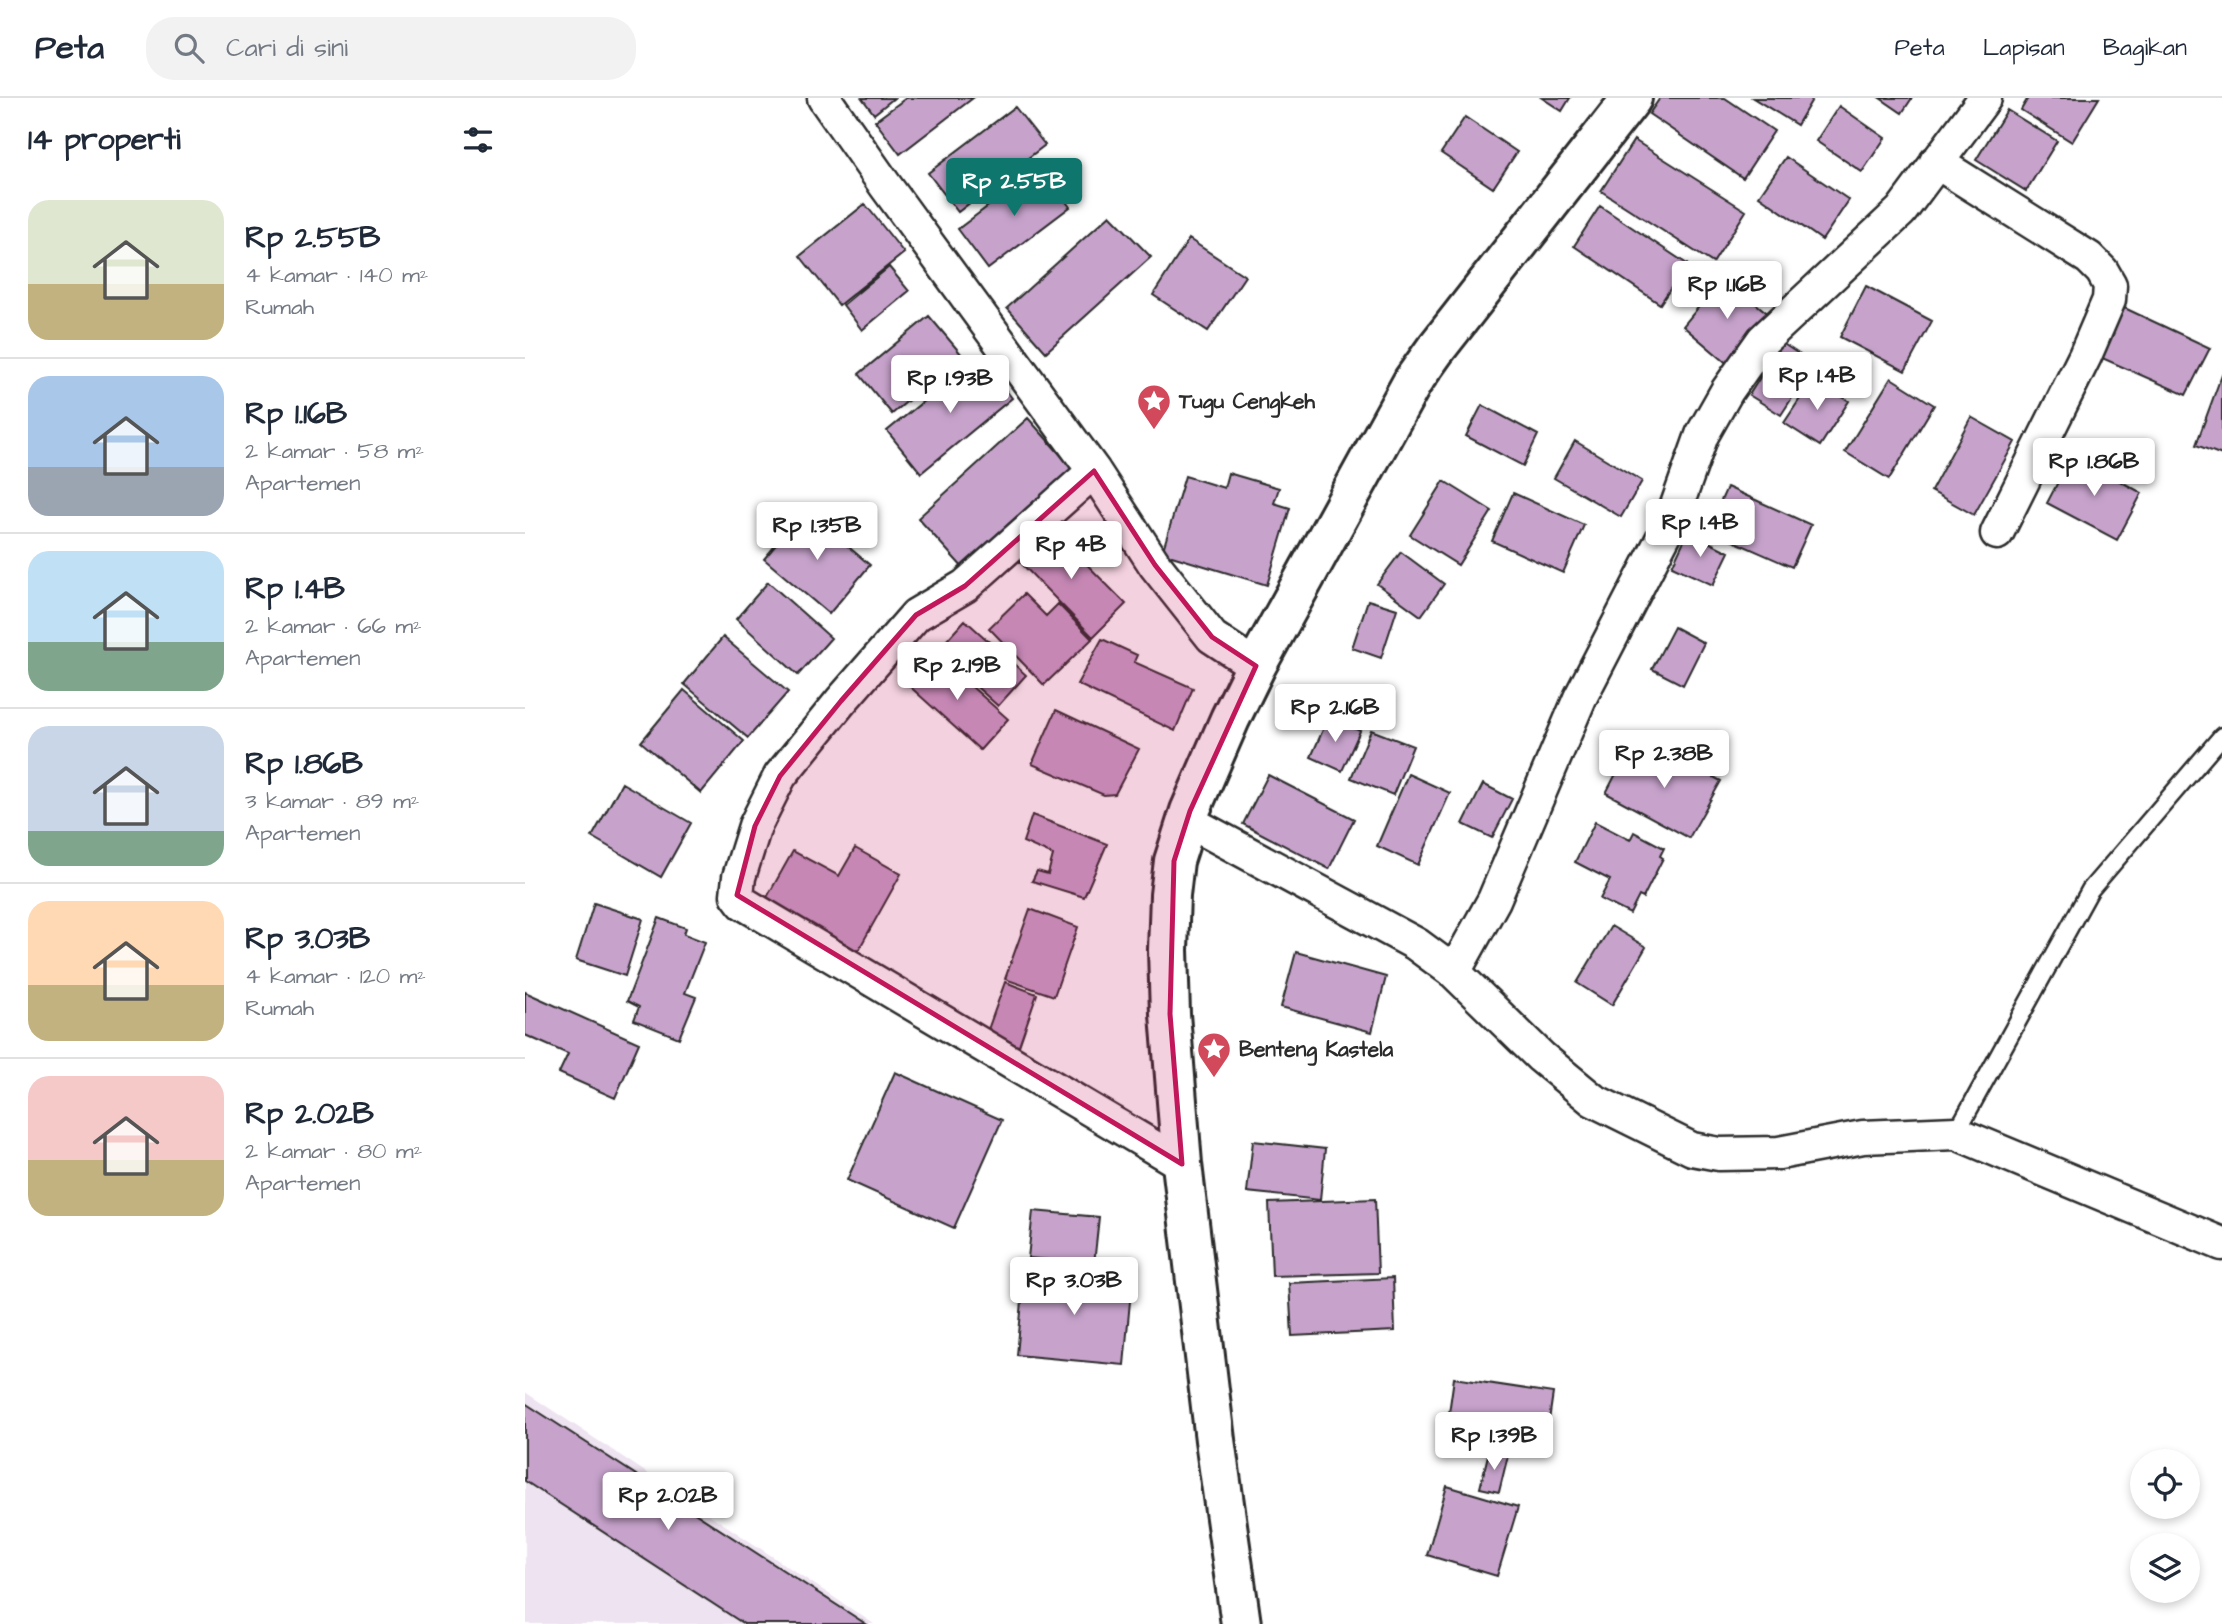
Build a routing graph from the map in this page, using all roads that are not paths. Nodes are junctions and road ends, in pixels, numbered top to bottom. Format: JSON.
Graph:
{"nodes":[{"id":1,"x":824,"y":98,"type":"edge"},
{"id":2,"x":1632,"y":98,"type":"edge"},
{"id":3,"x":1985,"y":98,"type":"edge"},
{"id":4,"x":1936,"y":162,"type":"junction"},
{"id":5,"x":1094,"y":471,"type":"junction"},
{"id":6,"x":1997,"y":533,"type":"dead end"},
{"id":7,"x":1256,"y":666,"type":"junction"},
{"id":8,"x":2222,"y":736,"type":"edge"},
{"id":9,"x":1188,"y":821,"type":"junction"},
{"id":10,"x":1454,"y":972,"type":"junction"},
{"id":11,"x":1956,"y":1133,"type":"junction"},
{"id":12,"x":1182,"y":1164,"type":"junction"},
{"id":13,"x":2222,"y":1244,"type":"edge"},
{"id":14,"x":1241,"y":1624,"type":"edge"}],
"edges":[{"from":1,"to":5,"type":"street"},
{"from":2,"to":7,"type":"highway"},
{"from":3,"to":4,"type":"street"},
{"from":4,"to":6,"type":"street"},
{"from":4,"to":10,"type":"street"},
{"from":5,"to":7,"type":"street"},
{"from":5,"to":12,"type":"street"},
{"from":7,"to":9,"type":"highway"},
{"from":8,"to":11,"type":"lane"},
{"from":9,"to":10,"type":"street"},
{"from":9,"to":12,"type":"highway"},
{"from":10,"to":11,"type":"street"},
{"from":11,"to":13,"type":"street"},
{"from":12,"to":14,"type":"highway"}]}
